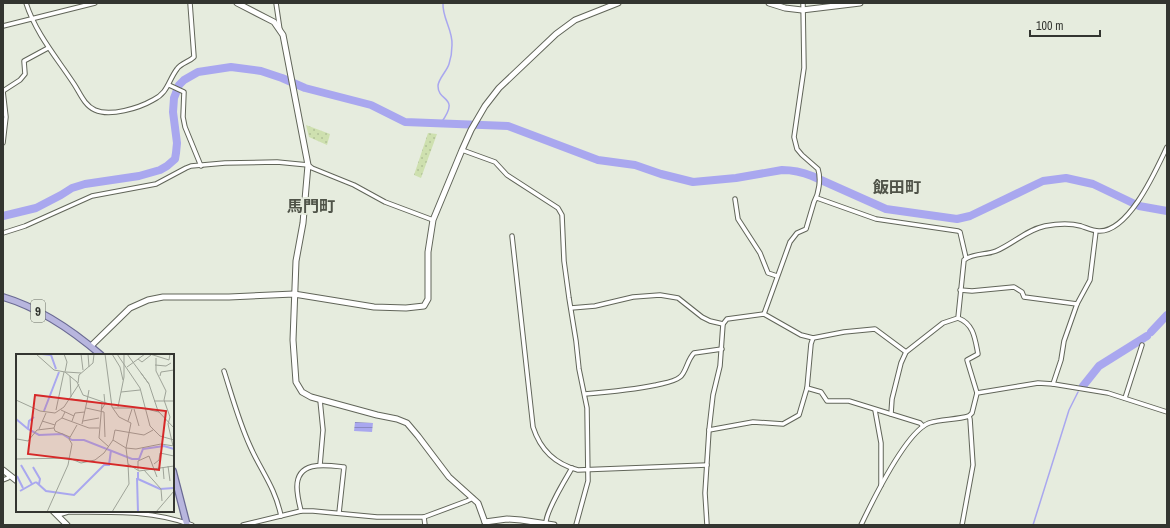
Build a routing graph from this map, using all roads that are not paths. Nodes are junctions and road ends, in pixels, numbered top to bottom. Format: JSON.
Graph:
{"nodes":[{"id":1,"x":26,"y":3,"type":"edge"},
{"id":2,"x":95,"y":3,"type":"edge"},
{"id":3,"x":190,"y":3,"type":"edge"},
{"id":4,"x":237,"y":3,"type":"edge"},
{"id":5,"x":276,"y":3,"type":"edge"},
{"id":6,"x":618,"y":3,"type":"edge"},
{"id":7,"x":769,"y":3,"type":"edge"},
{"id":8,"x":803,"y":3,"type":"edge"},
{"id":9,"x":860,"y":3,"type":"edge"},
{"id":10,"x":802,"y":10,"type":"junction"},
{"id":11,"x":32,"y":19,"type":"junction"},
{"id":12,"x":3,"y":26,"type":"edge"},
{"id":13,"x":280,"y":30,"type":"junction"},
{"id":14,"x":48,"y":48,"type":"junction"},
{"id":15,"x":170,"y":86,"type":"junction"},
{"id":16,"x":3,"y":143,"type":"edge"},
{"id":17,"x":1167,"y":147,"type":"edge"},
{"id":18,"x":462,"y":150,"type":"junction"},
{"id":19,"x":308,"y":165,"type":"junction"},
{"id":20,"x":201,"y":166,"type":"junction"},
{"id":21,"x":816,"y":198,"type":"junction"},
{"id":22,"x":735,"y":199,"type":"dead end"},
{"id":23,"x":433,"y":220,"type":"junction"},
{"id":24,"x":1096,"y":231,"type":"junction"},
{"id":25,"x":3,"y":233,"type":"edge"},
{"id":26,"x":512,"y":236,"type":"dead end"},
{"id":27,"x":966,"y":258,"type":"junction"},
{"id":28,"x":778,"y":276,"type":"junction"},
{"id":29,"x":960,"y":290,"type":"junction"},
{"id":30,"x":294,"y":294,"type":"junction"},
{"id":31,"x":3,"y":297,"type":"edge"},
{"id":32,"x":1077,"y":304,"type":"junction"},
{"id":33,"x":571,"y":308,"type":"junction"},
{"id":34,"x":764,"y":314,"type":"junction"},
{"id":35,"x":958,"y":318,"type":"junction"},
{"id":36,"x":723,"y":324,"type":"junction"},
{"id":37,"x":813,"y":338,"type":"junction"},
{"id":38,"x":1142,"y":345,"type":"dead end"},
{"id":39,"x":91,"y":346,"type":"junction"},
{"id":40,"x":722,"y":349,"type":"junction"},
{"id":41,"x":906,"y":352,"type":"junction"},
{"id":42,"x":100,"y":354,"type":"edge"},
{"id":43,"x":224,"y":371,"type":"dead end"},
{"id":44,"x":1053,"y":384,"type":"junction"},
{"id":45,"x":807,"y":388,"type":"junction"},
{"id":46,"x":977,"y":393,"type":"junction"},
{"id":47,"x":585,"y":394,"type":"junction"},
{"id":48,"x":1125,"y":398,"type":"junction"},
{"id":49,"x":320,"y":400,"type":"junction"},
{"id":50,"x":876,"y":410,"type":"junction"},
{"id":51,"x":1167,"y":412,"type":"edge"},
{"id":52,"x":891,"y":414,"type":"junction"},
{"id":53,"x":969,"y":416,"type":"junction"},
{"id":54,"x":923,"y":426,"type":"junction"},
{"id":55,"x":709,"y":430,"type":"junction"},
{"id":56,"x":320,"y":464,"type":"junction"},
{"id":57,"x":707,"y":465,"type":"junction"},
{"id":58,"x":572,"y":468,"type":"junction"},
{"id":59,"x":3,"y":470,"type":"edge"},
{"id":60,"x":587,"y":470,"type":"junction"},
{"id":61,"x":10,"y":475,"type":"junction"},
{"id":62,"x":174,"y":475,"type":"edge"},
{"id":63,"x":3,"y":480,"type":"edge"},
{"id":64,"x":16,"y":480,"type":"edge"},
{"id":65,"x":881,"y":486,"type":"junction"},
{"id":66,"x":473,"y":498,"type":"junction"},
{"id":67,"x":301,"y":511,"type":"junction"},
{"id":68,"x":54,"y":512,"type":"edge"},
{"id":69,"x":339,"y":513,"type":"junction"},
{"id":70,"x":58,"y":516,"type":"junction"},
{"id":71,"x":281,"y":516,"type":"junction"},
{"id":72,"x":424,"y":517,"type":"junction"},
{"id":73,"x":188,"y":524,"type":"edge"},
{"id":74,"x":485,"y":524,"type":"edge"},
{"id":75,"x":546,"y":524,"type":"edge"},
{"id":76,"x":67,"y":525,"type":"edge"},
{"id":77,"x":243,"y":525,"type":"edge"},
{"id":78,"x":426,"y":525,"type":"edge"},
{"id":79,"x":554,"y":525,"type":"edge"},
{"id":80,"x":576,"y":525,"type":"edge"},
{"id":81,"x":707,"y":525,"type":"edge"},
{"id":82,"x":861,"y":525,"type":"edge"},
{"id":83,"x":962,"y":525,"type":"edge"}],
"edges":[{"from":1,"to":11,"type":"street"},
{"from":2,"to":11,"type":"street"},
{"from":3,"to":15,"type":"street"},
{"from":4,"to":13,"type":"street"},
{"from":5,"to":13,"type":"street"},
{"from":6,"to":18,"type":"street"},
{"from":7,"to":10,"type":"street"},
{"from":8,"to":10,"type":"street"},
{"from":9,"to":10,"type":"street"},
{"from":10,"to":21,"type":"street"},
{"from":11,"to":12,"type":"street"},
{"from":11,"to":14,"type":"street"},
{"from":13,"to":19,"type":"street"},
{"from":14,"to":15,"type":"street"},
{"from":14,"to":16,"type":"street"},
{"from":15,"to":20,"type":"street"},
{"from":17,"to":24,"type":"street"},
{"from":18,"to":23,"type":"street"},
{"from":18,"to":33,"type":"street"},
{"from":19,"to":20,"type":"street"},
{"from":19,"to":23,"type":"street"},
{"from":19,"to":30,"type":"street"},
{"from":20,"to":25,"type":"street"},
{"from":21,"to":27,"type":"street"},
{"from":21,"to":28,"type":"street"},
{"from":22,"to":28,"type":"street"},
{"from":23,"to":30,"type":"street"},
{"from":24,"to":27,"type":"street"},
{"from":24,"to":32,"type":"street"},
{"from":26,"to":58,"type":"street"},
{"from":27,"to":29,"type":"street"},
{"from":28,"to":34,"type":"street"},
{"from":29,"to":32,"type":"street"},
{"from":29,"to":35,"type":"street"},
{"from":30,"to":39,"type":"street"},
{"from":30,"to":49,"type":"street"},
{"from":31,"to":39,"type":"main road","number":"9"},
{"from":32,"to":44,"type":"street"},
{"from":33,"to":36,"type":"street"},
{"from":33,"to":47,"type":"street"},
{"from":34,"to":36,"type":"street"},
{"from":34,"to":37,"type":"street"},
{"from":35,"to":41,"type":"street"},
{"from":35,"to":46,"type":"street"},
{"from":36,"to":40,"type":"street"},
{"from":37,"to":41,"type":"street"},
{"from":37,"to":45,"type":"street"},
{"from":38,"to":48,"type":"street"},
{"from":39,"to":42,"type":"main road","number":"9"},
{"from":40,"to":47,"type":"street"},
{"from":40,"to":55,"type":"street"},
{"from":41,"to":52,"type":"street"},
{"from":43,"to":71,"type":"street"},
{"from":44,"to":46,"type":"street"},
{"from":44,"to":48,"type":"street"},
{"from":45,"to":50,"type":"street"},
{"from":45,"to":55,"type":"street"},
{"from":46,"to":53,"type":"street"},
{"from":47,"to":60,"type":"street"},
{"from":48,"to":51,"type":"street"},
{"from":49,"to":56,"type":"street"},
{"from":49,"to":66,"type":"street"},
{"from":50,"to":52,"type":"street"},
{"from":50,"to":65,"type":"street"},
{"from":52,"to":54,"type":"street"},
{"from":53,"to":54,"type":"street"},
{"from":53,"to":83,"type":"street"},
{"from":54,"to":65,"type":"street"},
{"from":55,"to":57,"type":"street"},
{"from":56,"to":67,"type":"street"},
{"from":56,"to":69,"type":"street"},
{"from":57,"to":60,"type":"street"},
{"from":57,"to":81,"type":"street"},
{"from":58,"to":60,"type":"street"},
{"from":58,"to":75,"type":"street"},
{"from":59,"to":61,"type":"street"},
{"from":60,"to":80,"type":"street"},
{"from":61,"to":63,"type":"street"},
{"from":61,"to":64,"type":"street"},
{"from":62,"to":73,"type":"main road"},
{"from":65,"to":82,"type":"street"},
{"from":66,"to":72,"type":"street"},
{"from":66,"to":74,"type":"street"},
{"from":67,"to":69,"type":"street"},
{"from":67,"to":71,"type":"street"},
{"from":68,"to":70,"type":"street"},
{"from":69,"to":72,"type":"street"},
{"from":70,"to":73,"type":"street"},
{"from":70,"to":76,"type":"street"},
{"from":71,"to":77,"type":"street"},
{"from":72,"to":78,"type":"street"},
{"from":74,"to":75,"type":"street"},
{"from":75,"to":79,"type":"street"}]}
